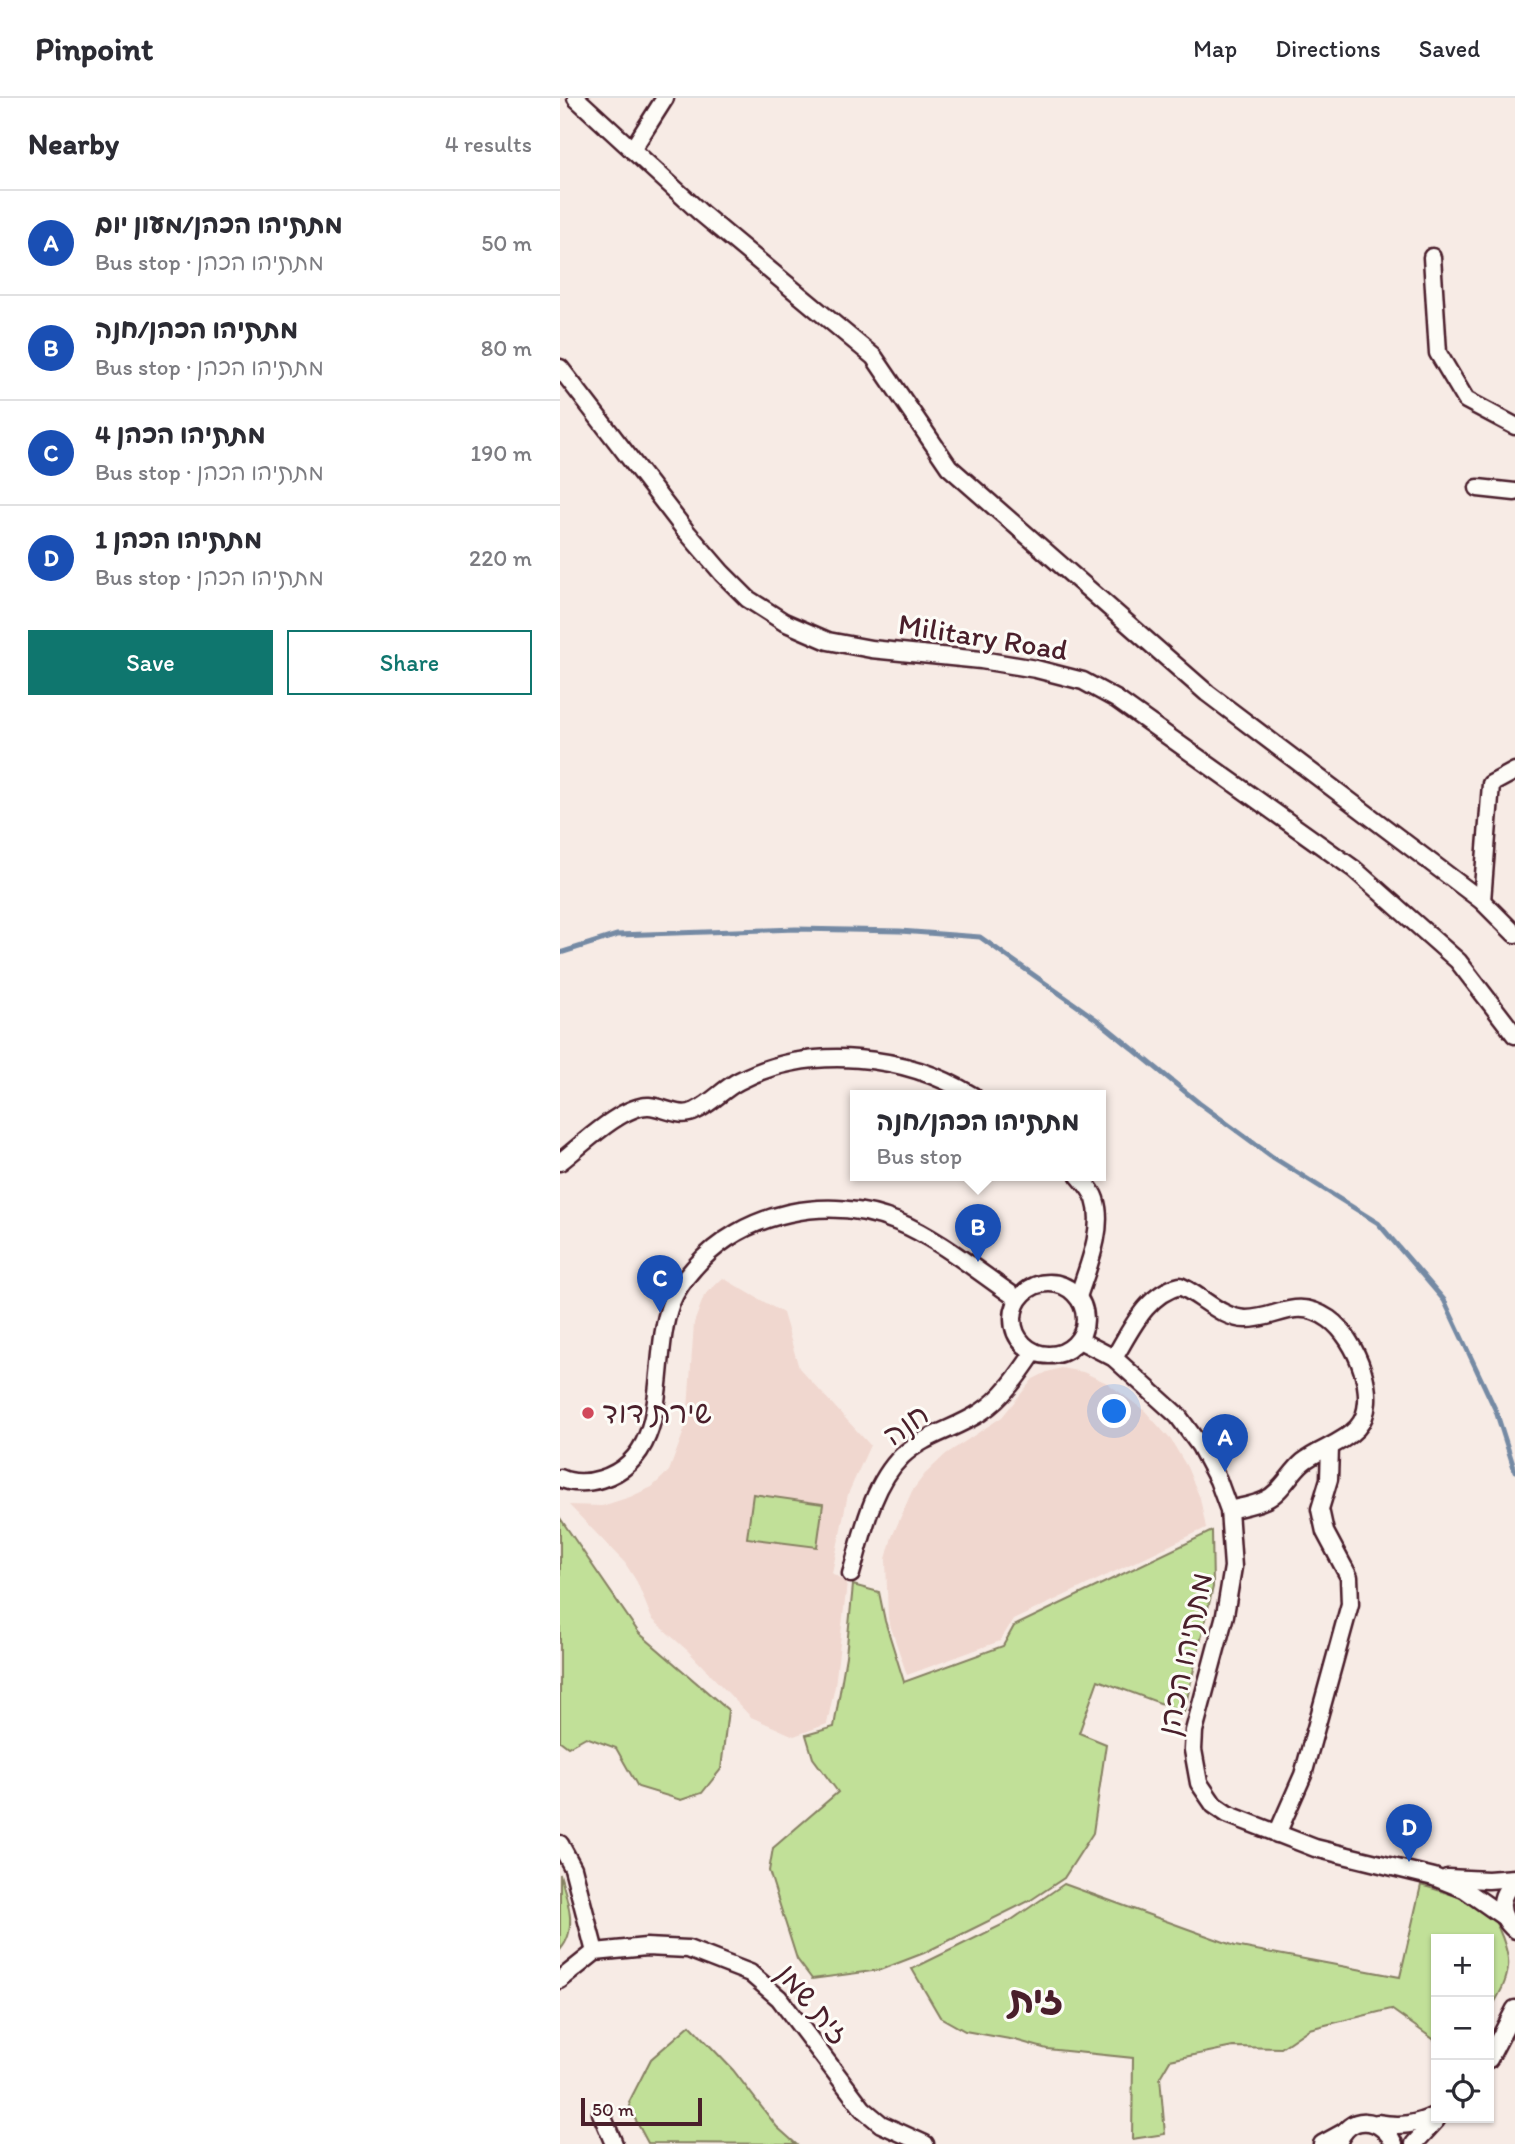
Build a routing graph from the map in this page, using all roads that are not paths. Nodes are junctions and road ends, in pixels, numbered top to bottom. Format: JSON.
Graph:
{"nodes":[{"id":1,"x":576,"y":98,"type":"edge"},
{"id":2,"x":665,"y":98,"type":"edge"},
{"id":3,"x":632,"y":150,"type":"junction"},
{"id":4,"x":1432,"y":257,"type":"dead end"},
{"id":5,"x":560,"y":368,"type":"edge"},
{"id":6,"x":1515,"y":426,"type":"edge"},
{"id":7,"x":1479,"y":488,"type":"dead end"},
{"id":8,"x":1515,"y":492,"type":"edge"},
{"id":9,"x":1515,"y":771,"type":"edge"},
{"id":10,"x":1482,"y":901,"type":"junction"},
{"id":11,"x":1515,"y":934,"type":"edge"},
{"id":12,"x":1515,"y":1035,"type":"edge"},
{"id":13,"x":962,"y":1090,"type":"edge"},
{"id":14,"x":560,"y":1162,"type":"edge"},
{"id":15,"x":1082,"y":1181,"type":"edge"},
{"id":16,"x":1078,"y":1297,"type":"junction"},
{"id":17,"x":1018,"y":1299,"type":"junction"},
{"id":18,"x":1079,"y":1339,"type":"junction"},
{"id":19,"x":1034,"y":1352,"type":"junction"},
{"id":20,"x":1114,"y":1358,"type":"junction"},
{"id":21,"x":1329,"y":1447,"type":"junction"},
{"id":22,"x":560,"y":1478,"type":"edge"},
{"id":23,"x":1229,"y":1510,"type":"junction"},
{"id":24,"x":851,"y":1574,"type":"dead end"},
{"id":25,"x":1277,"y":1835,"type":"junction"},
{"id":26,"x":560,"y":1844,"type":"edge"},
{"id":27,"x":1434,"y":1877,"type":"junction"},
{"id":28,"x":1515,"y":1880,"type":"edge"},
{"id":29,"x":1509,"y":1924,"type":"edge"},
{"id":30,"x":1515,"y":1943,"type":"edge"},
{"id":31,"x":595,"y":1952,"type":"junction"},
{"id":32,"x":560,"y":1980,"type":"edge"},
{"id":33,"x":1515,"y":2009,"type":"edge"},
{"id":34,"x":1494,"y":2049,"type":"edge"},
{"id":35,"x":601,"y":2113,"type":"dead end"},
{"id":36,"x":1431,"y":2118,"type":"edge"},
{"id":37,"x":1373,"y":2122,"type":"junction"},
{"id":38,"x":1431,"y":2123,"type":"edge"},
{"id":39,"x":1341,"y":2138,"type":"edge"},
{"id":40,"x":614,"y":2144,"type":"edge"},
{"id":41,"x":925,"y":2144,"type":"edge"},
{"id":42,"x":1322,"y":2144,"type":"edge"},
{"id":43,"x":1394,"y":2144,"type":"edge"},
{"id":44,"x":1414,"y":2144,"type":"edge"}],
"edges":[{"from":1,"to":3,"type":"street"},
{"from":2,"to":3,"type":"street"},
{"from":3,"to":10,"type":"street"},
{"from":4,"to":6,"type":"street"},
{"from":5,"to":12,"type":"street","name":"Military Road"},
{"from":7,"to":8,"type":"street"},
{"from":9,"to":10,"type":"street"},
{"from":10,"to":11,"type":"street"},
{"from":13,"to":14,"type":"street"},
{"from":15,"to":16,"type":"street"},
{"from":16,"to":17,"type":"street"},
{"from":16,"to":18,"type":"street"},
{"from":17,"to":19,"type":"street"},
{"from":17,"to":22,"type":"street"},
{"from":18,"to":19,"type":"street"},
{"from":18,"to":20,"type":"street","name":"מתתיהו הכהן"},
{"from":19,"to":24,"type":"street","name":"חנה"},
{"from":20,"to":21,"type":"street"},
{"from":20,"to":23,"type":"street","name":"מתתיהו הכהן"},
{"from":21,"to":23,"type":"street"},
{"from":21,"to":25,"type":"street"},
{"from":23,"to":25,"type":"street","name":"מתתיהו הכהן"},
{"from":25,"to":27,"type":"street","name":"מתתיהו הכהן"},
{"from":26,"to":31,"type":"street"},
{"from":27,"to":28,"type":"street","name":"מתתיהו הכהן"},
{"from":27,"to":29,"type":"street","name":"מתתיהו הכהן"},
{"from":28,"to":29,"type":"street"},
{"from":29,"to":30,"type":"street"},
{"from":31,"to":32,"type":"street"},
{"from":31,"to":41,"type":"street","name":"זית שמן"},
{"from":33,"to":34,"type":"street"},
{"from":35,"to":40,"type":"street"},
{"from":36,"to":37,"type":"street"},
{"from":37,"to":39,"type":"street"},
{"from":37,"to":43,"type":"street"},
{"from":38,"to":44,"type":"street"},
{"from":39,"to":42,"type":"street"}]}
